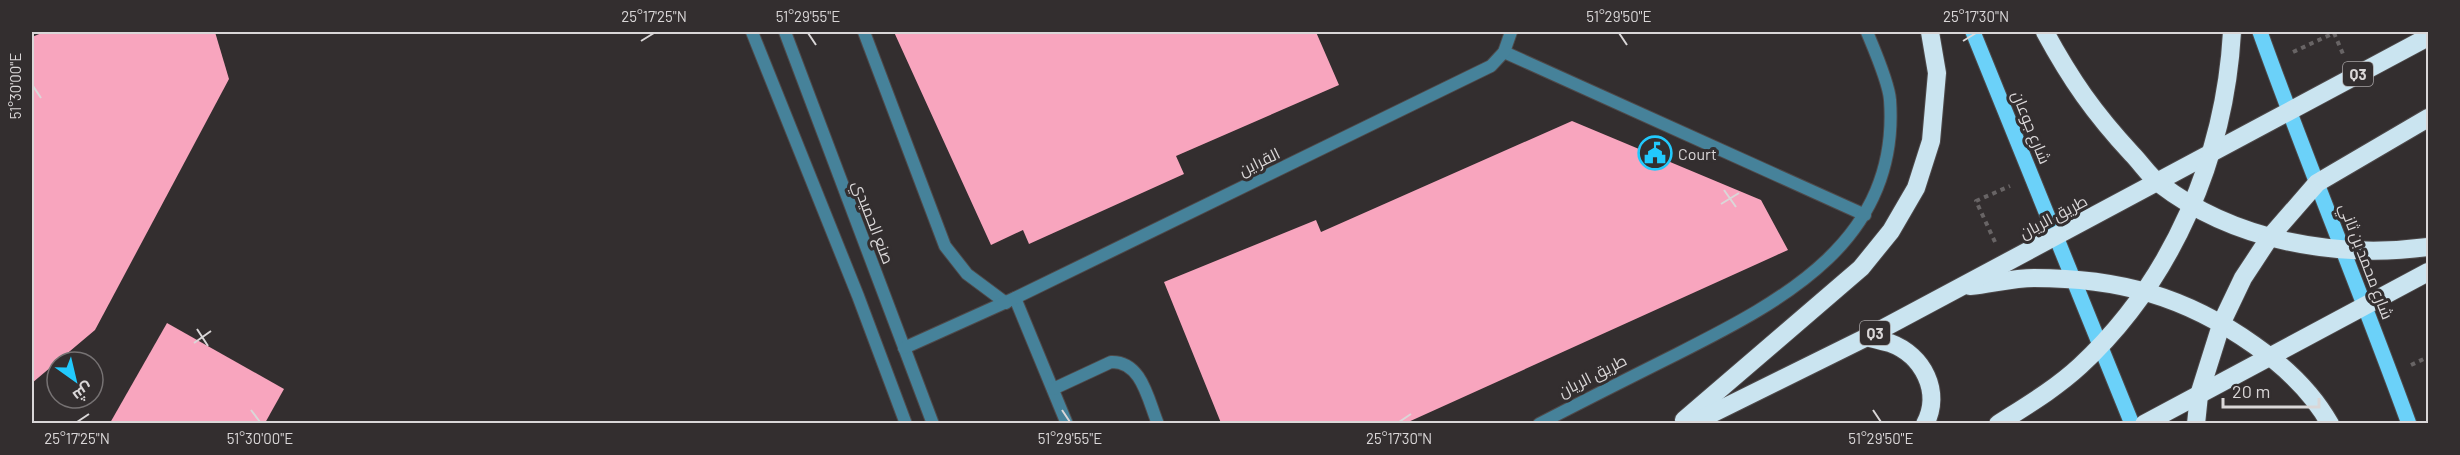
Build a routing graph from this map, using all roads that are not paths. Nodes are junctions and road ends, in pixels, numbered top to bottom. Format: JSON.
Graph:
{"nodes":[{"id":1,"x":752,"y":32,"type":"edge"},
{"id":2,"x":785,"y":32,"type":"edge"},
{"id":3,"x":864,"y":32,"type":"edge"},
{"id":4,"x":1511,"y":32,"type":"edge"},
{"id":5,"x":1867,"y":32,"type":"edge"},
{"id":6,"x":1930,"y":32,"type":"edge"},
{"id":7,"x":1973,"y":32,"type":"edge"},
{"id":8,"x":2045,"y":32,"type":"edge"},
{"id":9,"x":2232,"y":32,"type":"edge"},
{"id":10,"x":2260,"y":32,"type":"edge"},
{"id":11,"x":2428,"y":37,"type":"edge"},
{"id":12,"x":1504,"y":52,"type":"junction"},
{"id":13,"x":2288,"y":112,"type":"junction"},
{"id":14,"x":2428,"y":118,"type":"edge"},
{"id":15,"x":2210,"y":154,"type":"junction"},
{"id":16,"x":2158,"y":183,"type":"junction"},
{"id":17,"x":2317,"y":183,"type":"junction"},
{"id":18,"x":2193,"y":205,"type":"junction"},
{"id":19,"x":1865,"y":215,"type":"junction"},
{"id":20,"x":2057,"y":236,"type":"junction"},
{"id":21,"x":2270,"y":237,"type":"junction"},
{"id":22,"x":2428,"y":247,"type":"edge"},
{"id":23,"x":2344,"y":250,"type":"junction"},
{"id":24,"x":2428,"y":272,"type":"edge"},
{"id":25,"x":2075,"y":281,"type":"junction"},
{"id":26,"x":1962,"y":287,"type":"junction"},
{"id":27,"x":2145,"y":291,"type":"junction"},
{"id":28,"x":1011,"y":301,"type":"junction"},
{"id":29,"x":2365,"y":305,"type":"junction"},
{"id":30,"x":2222,"y":322,"type":"junction"},
{"id":31,"x":1866,"y":337,"type":"junction"},
{"id":32,"x":2100,"y":345,"type":"junction"},
{"id":33,"x":904,"y":348,"type":"junction"},
{"id":34,"x":2271,"y":357,"type":"junction"},
{"id":35,"x":1053,"y":389,"type":"junction"},
{"id":36,"x":2199,"y":395,"type":"junction"},
{"id":37,"x":906,"y":423,"type":"edge"},
{"id":38,"x":933,"y":423,"type":"edge"},
{"id":39,"x":1067,"y":423,"type":"edge"},
{"id":40,"x":1158,"y":423,"type":"edge"},
{"id":41,"x":1539,"y":423,"type":"edge"},
{"id":42,"x":1680,"y":423,"type":"edge"},
{"id":43,"x":1691,"y":423,"type":"edge"},
{"id":44,"x":1925,"y":423,"type":"edge"},
{"id":45,"x":1998,"y":423,"type":"edge"},
{"id":46,"x":2132,"y":423,"type":"edge"},
{"id":47,"x":2144,"y":423,"type":"edge"},
{"id":48,"x":2196,"y":423,"type":"edge"},
{"id":49,"x":2330,"y":423,"type":"edge"},
{"id":50,"x":2409,"y":423,"type":"edge"}],
"edges":[{"from":1,"to":37,"type":"street"},
{"from":2,"to":33,"type":"street","name":"صنع الحميدي"},
{"from":3,"to":28,"type":"street"},
{"from":4,"to":12,"type":"street"},
{"from":5,"to":19,"type":"street"},
{"from":6,"to":42,"type":"highway"},
{"from":7,"to":20,"type":"main road","name":"شارع جوعان"},
{"from":8,"to":16,"type":"highway"},
{"from":9,"to":15,"type":"highway"},
{"from":10,"to":13,"type":"main road"},
{"from":11,"to":13,"type":"highway","name":"طريق الريان","number":"Q3"},
{"from":12,"to":19,"type":"street"},
{"from":12,"to":28,"type":"street","name":"القراين"},
{"from":13,"to":15,"type":"highway","name":"طريق الريان","number":"Q3"},
{"from":13,"to":17,"type":"main road","name":"شارع محمد بن ثاني"},
{"from":14,"to":17,"type":"highway"},
{"from":15,"to":16,"type":"highway","name":"طريق الريان","number":"Q3"},
{"from":15,"to":18,"type":"highway"},
{"from":16,"to":18,"type":"highway"},
{"from":16,"to":20,"type":"highway","name":"طريق الريان","number":"Q3"},
{"from":17,"to":21,"type":"highway"},
{"from":17,"to":23,"type":"main road","name":"شارع محمد بن ثاني"},
{"from":18,"to":21,"type":"highway"},
{"from":18,"to":27,"type":"highway"},
{"from":19,"to":41,"type":"street","name":"طريق الريان"},
{"from":20,"to":25,"type":"main road"},
{"from":20,"to":26,"type":"highway","name":"طريق الريان","number":"Q3"},
{"from":21,"to":23,"type":"highway"},
{"from":21,"to":30,"type":"highway"},
{"from":22,"to":23,"type":"highway"},
{"from":23,"to":29,"type":"main road","name":"شارع محمد بن ثاني"},
{"from":24,"to":29,"type":"highway"},
{"from":25,"to":26,"type":"highway"},
{"from":25,"to":27,"type":"highway"},
{"from":25,"to":32,"type":"main road"},
{"from":26,"to":31,"type":"highway","name":"طريق الريان","number":"Q3"},
{"from":27,"to":30,"type":"highway"},
{"from":27,"to":32,"type":"highway"},
{"from":28,"to":33,"type":"street","name":"القراين"},
{"from":28,"to":35,"type":"street"},
{"from":29,"to":34,"type":"highway"},
{"from":29,"to":50,"type":"main road","name":"شارع محمد بن ثاني"},
{"from":30,"to":34,"type":"highway"},
{"from":30,"to":36,"type":"highway"},
{"from":31,"to":43,"type":"highway","name":"طريق الريان","number":"Q3"},
{"from":31,"to":44,"type":"highway"},
{"from":32,"to":45,"type":"highway"},
{"from":32,"to":46,"type":"main road"},
{"from":33,"to":38,"type":"street","name":"صنع الحميدي"},
{"from":34,"to":36,"type":"highway"},
{"from":34,"to":49,"type":"highway"},
{"from":35,"to":39,"type":"street"},
{"from":35,"to":40,"type":"street"},
{"from":36,"to":47,"type":"highway"},
{"from":36,"to":48,"type":"highway"}]}
